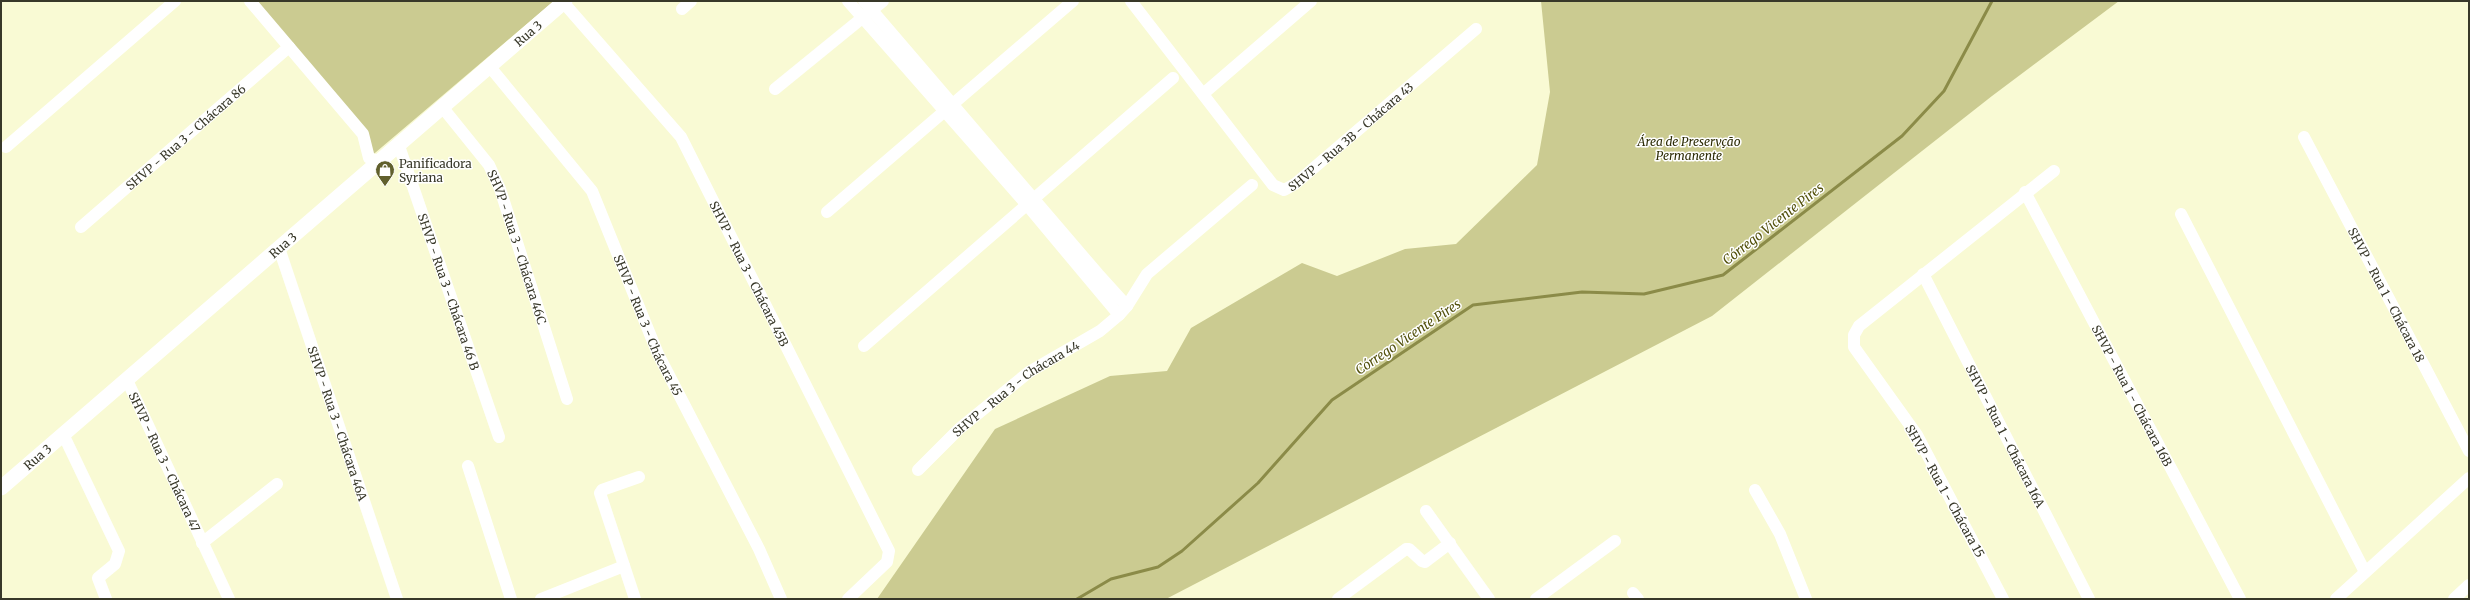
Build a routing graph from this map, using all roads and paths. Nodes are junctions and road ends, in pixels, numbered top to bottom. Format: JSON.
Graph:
{"nodes":[{"id":1,"x":175,"y":1,"type":"edge"},
{"id":2,"x":250,"y":1,"type":"edge"},
{"id":3,"x":848,"y":1,"type":"edge"},
{"id":4,"x":864,"y":1,"type":"edge"},
{"id":5,"x":883,"y":1,"type":"edge"},
{"id":6,"x":1073,"y":1,"type":"edge"},
{"id":7,"x":1131,"y":1,"type":"edge"},
{"id":8,"x":1311,"y":1,"type":"edge"},
{"id":9,"x":564,"y":2,"type":"edge"},
{"id":10,"x":867,"y":14,"type":"junction"},
{"id":11,"x":1476,"y":29,"type":"dead end"},
{"id":12,"x":289,"y":47,"type":"junction"},
{"id":13,"x":490,"y":67,"type":"junction"},
{"id":14,"x":1172,"y":78,"type":"dead end"},
{"id":15,"x":775,"y":89,"type":"dead end"},
{"id":16,"x":1203,"y":94,"type":"junction"},
{"id":17,"x":443,"y":108,"type":"junction"},
{"id":18,"x":949,"y":108,"type":"junction"},
{"id":19,"x":2304,"y":137,"type":"dead end"},
{"id":20,"x":399,"y":146,"type":"junction"},
{"id":21,"x":6,"y":147,"type":"dead end"},
{"id":22,"x":381,"y":162,"type":"junction"},
{"id":23,"x":2054,"y":171,"type":"dead end"},
{"id":24,"x":1252,"y":185,"type":"dead end"},
{"id":25,"x":2025,"y":192,"type":"junction"},
{"id":26,"x":1031,"y":202,"type":"junction"},
{"id":27,"x":827,"y":212,"type":"dead end"},
{"id":28,"x":2181,"y":214,"type":"dead end"},
{"id":29,"x":81,"y":227,"type":"dead end"},
{"id":30,"x":279,"y":248,"type":"junction"},
{"id":31,"x":1923,"y":274,"type":"junction"},
{"id":32,"x":1128,"y":306,"type":"junction"},
{"id":33,"x":1119,"y":315,"type":"junction"},
{"id":34,"x":864,"y":346,"type":"dead end"},
{"id":35,"x":127,"y":380,"type":"junction"},
{"id":36,"x":567,"y":399,"type":"dead end"},
{"id":37,"x":63,"y":434,"type":"junction"},
{"id":38,"x":499,"y":437,"type":"dead end"},
{"id":39,"x":2469,"y":451,"type":"edge"},
{"id":40,"x":468,"y":466,"type":"dead end"},
{"id":41,"x":918,"y":470,"type":"dead end"},
{"id":42,"x":639,"y":477,"type":"dead end"},
{"id":43,"x":2469,"y":478,"type":"edge"},
{"id":44,"x":277,"y":484,"type":"dead end"},
{"id":45,"x":1,"y":488,"type":"edge"},
{"id":46,"x":1755,"y":490,"type":"dead end"},
{"id":47,"x":1426,"y":511,"type":"dead end"},
{"id":48,"x":1615,"y":541,"type":"dead end"},
{"id":49,"x":202,"y":543,"type":"junction"},
{"id":50,"x":1450,"y":543,"type":"junction"},
{"id":51,"x":624,"y":566,"type":"junction"},
{"id":52,"x":2365,"y":572,"type":"junction"},
{"id":53,"x":2469,"y":585,"type":"edge"},
{"id":54,"x":547,"y":598,"type":"edge"},
{"id":55,"x":106,"y":599,"type":"edge"},
{"id":56,"x":229,"y":599,"type":"edge"},
{"id":57,"x":397,"y":599,"type":"edge"},
{"id":58,"x":511,"y":599,"type":"edge"},
{"id":59,"x":635,"y":599,"type":"edge"},
{"id":60,"x":781,"y":599,"type":"edge"},
{"id":61,"x":848,"y":599,"type":"edge"},
{"id":62,"x":1338,"y":599,"type":"edge"},
{"id":63,"x":1489,"y":599,"type":"edge"},
{"id":64,"x":1536,"y":599,"type":"edge"},
{"id":65,"x":1806,"y":599,"type":"edge"},
{"id":66,"x":2004,"y":599,"type":"edge"},
{"id":67,"x":2089,"y":599,"type":"edge"},
{"id":68,"x":2240,"y":599,"type":"edge"},
{"id":69,"x":2336,"y":599,"type":"edge"},
{"id":70,"x":2454,"y":599,"type":"edge"}],
"edges":[{"from":1,"to":21,"type":"street"},
{"from":2,"to":12,"type":"street"},
{"from":3,"to":10,"type":"street"},
{"from":4,"to":10,"type":"street"},
{"from":5,"to":10,"type":"street"},
{"from":6,"to":18,"type":"street"},
{"from":7,"to":16,"type":"street","name":"SHVP - Rua 3B - Chácara 43"},
{"from":8,"to":16,"type":"street"},
{"from":9,"to":13,"type":"main road","name":"Rua 3"},
{"from":9,"to":61,"type":"street","name":"SHVP - Rua 3 - Chácara 45B"},
{"from":10,"to":15,"type":"street"},
{"from":10,"to":18,"type":"street"},
{"from":11,"to":16,"type":"street","name":"SHVP - Rua 3B - Chácara 43"},
{"from":12,"to":22,"type":"street"},
{"from":12,"to":29,"type":"street","name":"SHVP - Rua 3 - Chácara 86"},
{"from":13,"to":17,"type":"main road","name":"Rua 3"},
{"from":13,"to":60,"type":"street","name":"SHVP - Rua 3 - Chácara 45"},
{"from":14,"to":26,"type":"street"},
{"from":17,"to":20,"type":"main road","name":"Rua 3"},
{"from":17,"to":36,"type":"street","name":"SHVP - Rua 3 - Chácara 46C"},
{"from":18,"to":26,"type":"street"},
{"from":18,"to":27,"type":"street"},
{"from":19,"to":39,"type":"street","name":"SHVP - Rua 1 - Chácara 18"},
{"from":20,"to":22,"type":"main road","name":"Rua 3"},
{"from":20,"to":38,"type":"street","name":"SHVP - Rua 3 - Chácara 46 B"},
{"from":22,"to":30,"type":"main road","name":"Rua 3"},
{"from":23,"to":25,"type":"street"},
{"from":24,"to":32,"type":"street","name":"SHVP - Rua 3 - Chácara 44"},
{"from":25,"to":31,"type":"street"},
{"from":25,"to":68,"type":"street","name":"SHVP - Rua 1 - Chácara 16B"},
{"from":26,"to":32,"type":"street"},
{"from":26,"to":33,"type":"street"},
{"from":26,"to":34,"type":"street"},
{"from":28,"to":52,"type":"street"},
{"from":30,"to":35,"type":"main road","name":"Rua 3"},
{"from":30,"to":57,"type":"street","name":"SHVP - Rua 3 - Chácara 46A"},
{"from":31,"to":66,"type":"street","name":"SHVP - Rua 1 - Chácara 15"},
{"from":31,"to":67,"type":"street","name":"SHVP - Rua 1 - Chácara 16A"},
{"from":32,"to":33,"type":"street","name":"SHVP - Rua 3 - Chácara 44"},
{"from":33,"to":41,"type":"street","name":"SHVP - Rua 3 - Chácara 44"},
{"from":35,"to":37,"type":"main road","name":"Rua 3"},
{"from":35,"to":49,"type":"street","name":"SHVP - Rua 3 - Chácara 47"},
{"from":37,"to":45,"type":"main road","name":"Rua 3"},
{"from":37,"to":55,"type":"street"},
{"from":40,"to":58,"type":"street"},
{"from":42,"to":51,"type":"street"},
{"from":43,"to":52,"type":"street"},
{"from":44,"to":49,"type":"street","name":"SHVP - Rua 3 - Chácara 47"},
{"from":46,"to":65,"type":"street"},
{"from":47,"to":50,"type":"street"},
{"from":48,"to":64,"type":"street"},
{"from":49,"to":56,"type":"street","name":"SHVP - Rua 3 - Chácara 47"},
{"from":50,"to":62,"type":"street"},
{"from":50,"to":63,"type":"street"},
{"from":51,"to":54,"type":"street"},
{"from":51,"to":59,"type":"street"},
{"from":52,"to":69,"type":"street"},
{"from":53,"to":70,"type":"street"}]}
